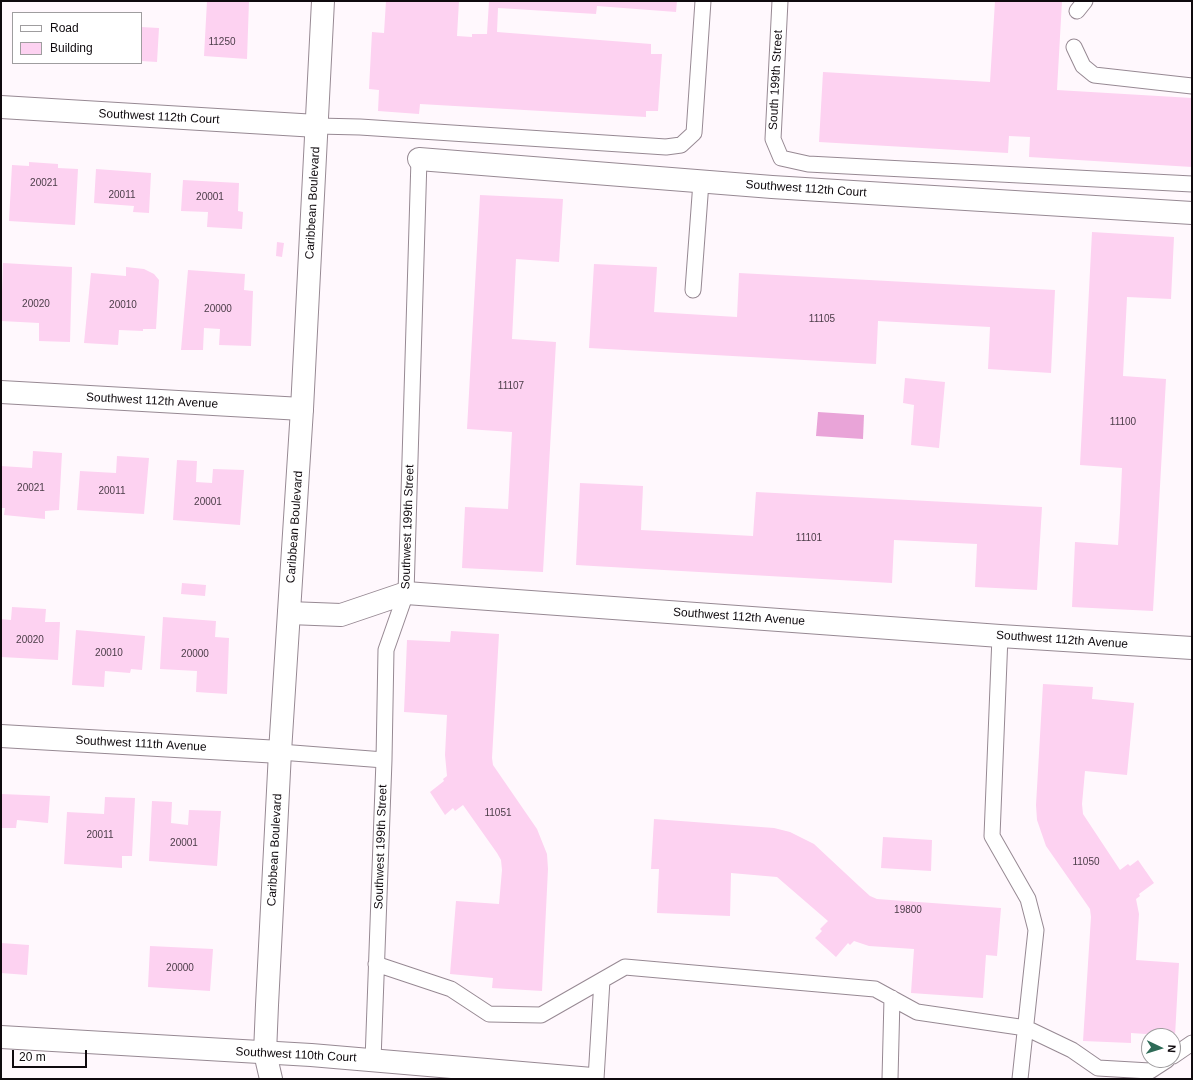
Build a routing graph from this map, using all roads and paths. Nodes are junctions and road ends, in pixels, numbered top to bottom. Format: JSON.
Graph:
{"nodes":[{"id":1,"x":323,"y":1,"type":"edge"},
{"id":2,"x":703,"y":1,"type":"edge"},
{"id":3,"x":780,"y":1,"type":"edge"},
{"id":4,"x":1074,"y":47,"type":"dead end"},
{"id":5,"x":1192,"y":86,"type":"edge"},
{"id":6,"x":1,"y":107,"type":"edge"},
{"id":7,"x":317,"y":126,"type":"junction"},
{"id":8,"x":420,"y":159,"type":"joint"},
{"id":9,"x":701,"y":182,"type":"junction"},
{"id":10,"x":1192,"y":184,"type":"edge"},
{"id":11,"x":1192,"y":213,"type":"edge"},
{"id":12,"x":694,"y":290,"type":"dead end"},
{"id":13,"x":1,"y":392,"type":"edge"},
{"id":14,"x":302,"y":410,"type":"junction"},
{"id":15,"x":406,"y":594,"type":"junction"},
{"id":16,"x":290,"y":613,"type":"junction"},
{"id":17,"x":1000,"y":636,"type":"junction"},
{"id":18,"x":1192,"y":648,"type":"edge"},
{"id":19,"x":1,"y":736,"type":"edge"},
{"id":20,"x":280,"y":752,"type":"junction"},
{"id":21,"x":384,"y":760,"type":"junction"},
{"id":22,"x":376,"y":964,"type":"junction"},
{"id":23,"x":602,"y":980,"type":"junction"},
{"id":24,"x":892,"y":998,"type":"junction"},
{"id":25,"x":1026,"y":1028,"type":"junction"},
{"id":26,"x":1,"y":1037,"type":"edge"},
{"id":27,"x":1192,"y":1043,"type":"edge"},
{"id":28,"x":1181,"y":1051,"type":"edge"},
{"id":29,"x":265,"y":1053,"type":"junction"},
{"id":30,"x":373,"y":1060,"type":"junction"},
{"id":31,"x":1155,"y":1068,"type":"edge"},
{"id":32,"x":442,"y":1072,"type":"edge"},
{"id":33,"x":256,"y":1079,"type":"edge"},
{"id":34,"x":271,"y":1079,"type":"edge"},
{"id":35,"x":592,"y":1079,"type":"edge"},
{"id":36,"x":596,"y":1079,"type":"edge"},
{"id":37,"x":890,"y":1079,"type":"edge"},
{"id":38,"x":1020,"y":1079,"type":"edge"}],
"edges":[{"from":1,"to":7,"type":"street","name":"Caribbean Boulevard"},
{"from":2,"to":7,"type":"lane"},
{"from":3,"to":10,"type":"lane","name":"South 199th Street"},
{"from":4,"to":5,"type":"lane"},
{"from":6,"to":7,"type":"street","name":"Southwest 112th Court"},
{"from":7,"to":14,"type":"street","name":"Caribbean Boulevard"},
{"from":8,"to":9,"type":"street","name":"Southwest 112th Court"},
{"from":8,"to":15,"type":"lane","name":"Southwest 199th Street"},
{"from":9,"to":11,"type":"street","name":"Southwest 112th Court"},
{"from":9,"to":12,"type":"lane"},
{"from":13,"to":14,"type":"street","name":"Southwest 112th Avenue"},
{"from":14,"to":16,"type":"street","name":"Caribbean Boulevard"},
{"from":15,"to":16,"type":"street","name":"Southwest 112th Avenue"},
{"from":15,"to":17,"type":"street","name":"Southwest 112th Avenue"},
{"from":15,"to":21,"type":"lane","name":"Southwest 199th Street"},
{"from":16,"to":20,"type":"street","name":"Caribbean Boulevard"},
{"from":17,"to":18,"type":"street","name":"Southwest 112th Avenue"},
{"from":17,"to":25,"type":"lane"},
{"from":19,"to":20,"type":"street","name":"Southwest 111th Avenue"},
{"from":20,"to":21,"type":"lane"},
{"from":20,"to":29,"type":"street","name":"Caribbean Boulevard"},
{"from":21,"to":22,"type":"lane","name":"Southwest 199th Street"},
{"from":22,"to":23,"type":"lane"},
{"from":22,"to":30,"type":"lane","name":"Southwest 199th Street"},
{"from":23,"to":24,"type":"lane"},
{"from":23,"to":36,"type":"lane"},
{"from":24,"to":25,"type":"lane"},
{"from":24,"to":37,"type":"lane"},
{"from":25,"to":31,"type":"lane"},
{"from":25,"to":38,"type":"lane"},
{"from":26,"to":29,"type":"street","name":"Southwest 110th Court"},
{"from":27,"to":28,"type":"lane"},
{"from":29,"to":30,"type":"street","name":"Southwest 110th Court"},
{"from":29,"to":33,"type":"street","name":"Caribbean Boulevard"},
{"from":29,"to":34,"type":"street","name":"Caribbean Boulevard"},
{"from":30,"to":32,"type":"street","name":"Southwest 110th Court"},
{"from":32,"to":35,"type":"street","name":"Southwest 110th Court"}]}
